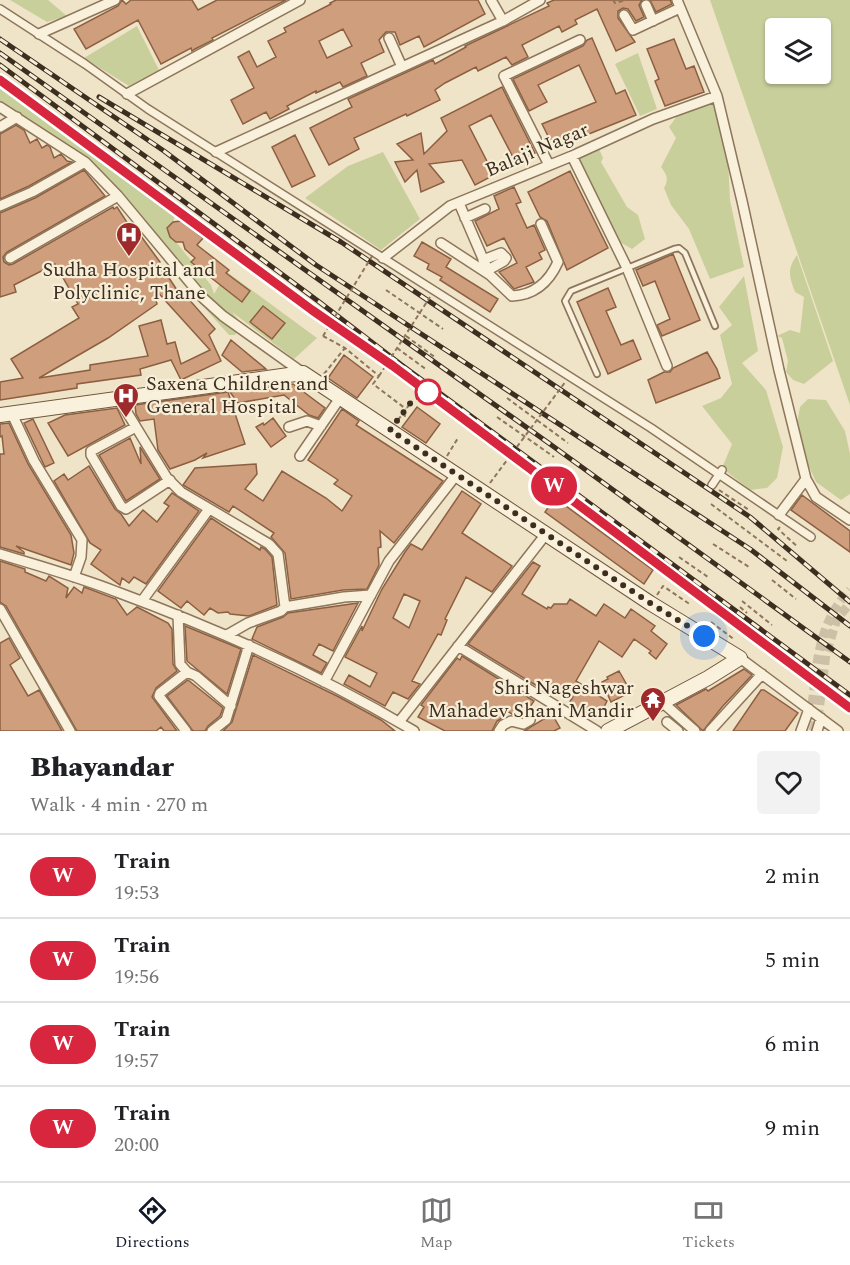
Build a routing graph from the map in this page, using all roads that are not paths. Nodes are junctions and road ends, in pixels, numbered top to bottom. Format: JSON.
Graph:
{"nodes":[{"id":1,"x":115,"y":0,"type":"edge"},
{"id":2,"x":300,"y":0,"type":"edge"},
{"id":3,"x":491,"y":0,"type":"edge"},
{"id":4,"x":540,"y":0,"type":"edge"},
{"id":5,"x":679,"y":4,"type":"edge"},
{"id":6,"x":646,"y":5,"type":"dead end"},
{"id":7,"x":0,"y":9,"type":"edge"},
{"id":8,"x":624,"y":15,"type":"dead end"},
{"id":9,"x":503,"y":21,"type":"junction"},
{"id":10,"x":653,"y":21,"type":"junction"},
{"id":11,"x":39,"y":34,"type":"junction"},
{"id":12,"x":389,"y":38,"type":"dead end"},
{"id":13,"x":580,"y":40,"type":"dead end"},
{"id":14,"x":402,"y":67,"type":"junction"},
{"id":15,"x":127,"y":93,"type":"junction"},
{"id":16,"x":717,"y":96,"type":"junction"},
{"id":17,"x":0,"y":107,"type":"edge"},
{"id":18,"x":17,"y":117,"type":"junction"},
{"id":19,"x":0,"y":127,"type":"edge"},
{"id":20,"x":216,"y":152,"type":"junction"},
{"id":21,"x":572,"y":156,"type":"junction"},
{"id":22,"x":85,"y":162,"type":"junction"},
{"id":23,"x":549,"y":165,"type":"junction"},
{"id":24,"x":118,"y":196,"type":"junction"},
{"id":25,"x":459,"y":203,"type":"junction"},
{"id":26,"x":0,"y":206,"type":"edge"},
{"id":27,"x":485,"y":209,"type":"dead end"},
{"id":28,"x":465,"y":218,"type":"junction"},
{"id":29,"x":541,"y":224,"type":"dead end"},
{"id":30,"x":441,"y":243,"type":"dead end"},
{"id":31,"x":10,"y":258,"type":"dead end"},
{"id":32,"x":383,"y":258,"type":"junction"},
{"id":33,"x":487,"y":268,"type":"junction"},
{"id":34,"x":627,"y":268,"type":"junction"},
{"id":35,"x":715,"y":326,"type":"dead end"},
{"id":36,"x":667,"y":366,"type":"dead end"},
{"id":37,"x":303,"y":373,"type":"junction"},
{"id":38,"x":597,"y":374,"type":"dead end"},
{"id":39,"x":340,"y":398,"type":"junction"},
{"id":40,"x":119,"y":399,"type":"junction"},
{"id":41,"x":6,"y":414,"type":"edge"},
{"id":42,"x":321,"y":426,"type":"junction"},
{"id":43,"x":136,"y":427,"type":"junction"},
{"id":44,"x":289,"y":427,"type":"dead end"},
{"id":45,"x":300,"y":456,"type":"dead end"},
{"id":46,"x":720,"y":472,"type":"junction"},
{"id":47,"x":457,"y":474,"type":"junction"},
{"id":48,"x":806,"y":479,"type":"junction"},
{"id":49,"x":170,"y":480,"type":"junction"},
{"id":50,"x":712,"y":485,"type":"road end"},
{"id":51,"x":209,"y":509,"type":"junction"},
{"id":52,"x":779,"y":515,"type":"junction"},
{"id":53,"x":850,"y":520,"type":"edge"},
{"id":54,"x":546,"y":534,"type":"junction"},
{"id":55,"x":811,"y":537,"type":"dead end"},
{"id":56,"x":0,"y":554,"type":"edge"},
{"id":57,"x":74,"y":578,"type":"junction"},
{"id":58,"x":371,"y":596,"type":"junction"},
{"id":59,"x":142,"y":601,"type":"junction"},
{"id":60,"x":285,"y":607,"type":"junction"},
{"id":61,"x":0,"y":609,"type":"edge"},
{"id":62,"x":178,"y":615,"type":"junction"},
{"id":63,"x":227,"y":635,"type":"junction"},
{"id":64,"x":249,"y":645,"type":"junction"},
{"id":65,"x":458,"y":646,"type":"junction"},
{"id":66,"x":740,"y":658,"type":"junction"},
{"id":67,"x":187,"y":672,"type":"junction"},
{"id":68,"x":762,"y":674,"type":"junction"},
{"id":69,"x":324,"y":682,"type":"junction"},
{"id":70,"x":662,"y":702,"type":"junction"},
{"id":71,"x":231,"y":706,"type":"junction"},
{"id":72,"x":809,"y":709,"type":"junction"},
{"id":73,"x":821,"y":718,"type":"junction"},
{"id":74,"x":530,"y":720,"type":"dead end"},
{"id":75,"x":399,"y":722,"type":"junction"},
{"id":76,"x":667,"y":722,"type":"dead end"},
{"id":77,"x":70,"y":731,"type":"edge"},
{"id":78,"x":186,"y":731,"type":"edge"},
{"id":79,"x":212,"y":731,"type":"edge"},
{"id":80,"x":414,"y":731,"type":"edge"},
{"id":81,"x":499,"y":731,"type":"edge"},
{"id":82,"x":597,"y":731,"type":"edge"},
{"id":83,"x":608,"y":731,"type":"edge"},
{"id":84,"x":678,"y":731,"type":"edge"},
{"id":85,"x":695,"y":731,"type":"edge"},
{"id":86,"x":710,"y":731,"type":"edge"},
{"id":87,"x":801,"y":731,"type":"edge"},
{"id":88,"x":817,"y":731,"type":"edge"},
{"id":89,"x":838,"y":731,"type":"edge"}],
"edges":[{"from":1,"to":11,"type":"street"},
{"from":2,"to":15,"type":"street"},
{"from":3,"to":9,"type":"street"},
{"from":4,"to":9,"type":"street"},
{"from":5,"to":10,"type":"street"},
{"from":5,"to":16,"type":"street"},
{"from":6,"to":10,"type":"street"},
{"from":7,"to":11,"type":"street"},
{"from":8,"to":10,"type":"street"},
{"from":9,"to":14,"type":"street"},
{"from":11,"to":15,"type":"street"},
{"from":12,"to":14,"type":"street"},
{"from":13,"to":23,"type":"street"},
{"from":14,"to":20,"type":"street"},
{"from":15,"to":20,"type":"street"},
{"from":16,"to":21,"type":"street","name":"Balaji Nagar"},
{"from":16,"to":48,"type":"street"},
{"from":17,"to":18,"type":"street"},
{"from":18,"to":19,"type":"street"},
{"from":18,"to":22,"type":"street"},
{"from":20,"to":32,"type":"street"},
{"from":21,"to":23,"type":"street","name":"Balaji Nagar"},
{"from":21,"to":34,"type":"street"},
{"from":22,"to":24,"type":"street"},
{"from":22,"to":26,"type":"street"},
{"from":23,"to":25,"type":"street","name":"Balaji Nagar"},
{"from":24,"to":31,"type":"street"},
{"from":24,"to":37,"type":"street"},
{"from":25,"to":28,"type":"street"},
{"from":25,"to":32,"type":"street","name":"Balaji Nagar"},
{"from":27,"to":28,"type":"street"},
{"from":28,"to":33,"type":"street"},
{"from":29,"to":33,"type":"street"},
{"from":30,"to":33,"type":"street"},
{"from":32,"to":46,"type":"street"},
{"from":34,"to":35,"type":"lane"},
{"from":34,"to":36,"type":"street"},
{"from":34,"to":38,"type":"lane"},
{"from":37,"to":39,"type":"main road"},
{"from":37,"to":40,"type":"main road"},
{"from":39,"to":42,"type":"street"},
{"from":39,"to":47,"type":"main road"},
{"from":40,"to":41,"type":"main road"},
{"from":40,"to":43,"type":"street"},
{"from":41,"to":57,"type":"street"},
{"from":42,"to":44,"type":"street"},
{"from":42,"to":45,"type":"street"},
{"from":43,"to":49,"type":"street"},
{"from":43,"to":49,"type":"street"},
{"from":46,"to":50,"type":"street"},
{"from":46,"to":52,"type":"street"},
{"from":47,"to":54,"type":"main road"},
{"from":47,"to":58,"type":"street"},
{"from":48,"to":52,"type":"street"},
{"from":48,"to":53,"type":"street"},
{"from":49,"to":51,"type":"street"},
{"from":51,"to":59,"type":"street"},
{"from":51,"to":60,"type":"street"},
{"from":52,"to":55,"type":"street"},
{"from":54,"to":65,"type":"street"},
{"from":54,"to":66,"type":"main road"},
{"from":56,"to":57,"type":"street"},
{"from":57,"to":59,"type":"street"},
{"from":58,"to":60,"type":"street"},
{"from":58,"to":69,"type":"street"},
{"from":59,"to":62,"type":"street"},
{"from":60,"to":63,"type":"street"},
{"from":61,"to":77,"type":"street"},
{"from":62,"to":63,"type":"street"},
{"from":62,"to":67,"type":"street"},
{"from":63,"to":64,"type":"street"},
{"from":64,"to":69,"type":"street"},
{"from":64,"to":71,"type":"street"},
{"from":65,"to":75,"type":"street"},
{"from":65,"to":82,"type":"street"},
{"from":66,"to":68,"type":"street"},
{"from":66,"to":70,"type":"main road"},
{"from":67,"to":71,"type":"street"},
{"from":67,"to":78,"type":"street"},
{"from":68,"to":72,"type":"street"},
{"from":68,"to":86,"type":"street"},
{"from":69,"to":75,"type":"street"},
{"from":70,"to":83,"type":"main road"},
{"from":70,"to":85,"type":"street"},
{"from":71,"to":79,"type":"street"},
{"from":72,"to":73,"type":"street"},
{"from":72,"to":87,"type":"street"},
{"from":73,"to":88,"type":"street"},
{"from":73,"to":89,"type":"street"},
{"from":74,"to":81,"type":"street"},
{"from":75,"to":80,"type":"street"},
{"from":76,"to":84,"type":"street"}]}
